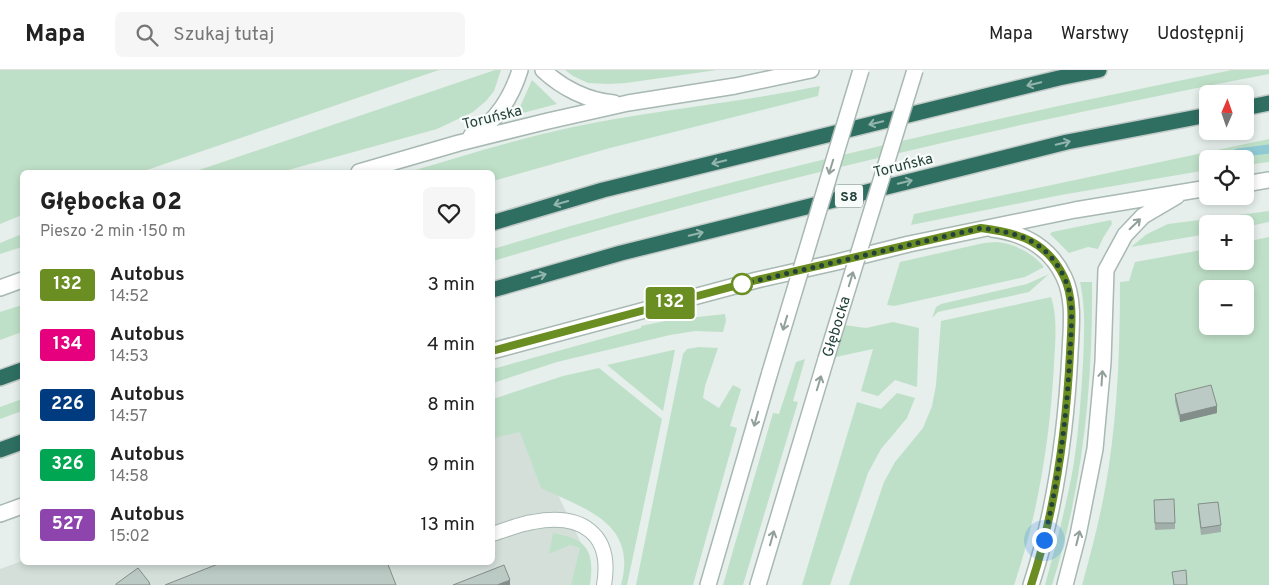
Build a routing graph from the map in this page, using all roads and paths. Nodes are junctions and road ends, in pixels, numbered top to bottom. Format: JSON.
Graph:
{"nodes":[{"id":1,"x":520,"y":70,"type":"edge"},
{"id":2,"x":544,"y":70,"type":"edge"},
{"id":3,"x":811,"y":70,"type":"edge"},
{"id":4,"x":860,"y":70,"type":"edge"},
{"id":5,"x":915,"y":70,"type":"edge"},
{"id":6,"x":1099,"y":70,"type":"edge"},
{"id":7,"x":628,"y":103,"type":"junction"},
{"id":8,"x":1269,"y":103,"type":"edge"},
{"id":9,"x":1254,"y":106,"type":"edge"},
{"id":10,"x":1199,"y":117,"type":"edge"},
{"id":11,"x":459,"y":143,"type":"junction"},
{"id":12,"x":366,"y":170,"type":"edge"},
{"id":13,"x":1269,"y":180,"type":"edge"},
{"id":14,"x":1254,"y":182,"type":"edge"},
{"id":15,"x":1199,"y":190,"type":"edge"},
{"id":16,"x":1184,"y":192,"type":"junction"},
{"id":17,"x":495,"y":222,"type":"edge"},
{"id":18,"x":981,"y":228,"type":"junction"},
{"id":19,"x":20,"y":281,"type":"edge"},
{"id":20,"x":0,"y":288,"type":"edge"},
{"id":21,"x":495,"y":289,"type":"edge"},
{"id":22,"x":495,"y":350,"type":"edge"},
{"id":23,"x":20,"y":371,"type":"edge"},
{"id":24,"x":0,"y":378,"type":"edge"},
{"id":25,"x":20,"y":443,"type":"edge"},
{"id":26,"x":0,"y":450,"type":"edge"},
{"id":27,"x":20,"y":507,"type":"edge"},
{"id":28,"x":0,"y":514,"type":"edge"},
{"id":29,"x":495,"y":533,"type":"edge"},
{"id":30,"x":604,"y":585,"type":"edge"},
{"id":31,"x":708,"y":585,"type":"edge"},
{"id":32,"x":758,"y":585,"type":"edge"},
{"id":33,"x":1031,"y":585,"type":"edge"},
{"id":34,"x":1065,"y":585,"type":"edge"}],
"edges":[{"from":1,"to":11,"type":"street"},
{"from":2,"to":7,"type":"street"},
{"from":3,"to":7,"type":"street","name":"Toruńska"},
{"from":4,"to":31,"type":"street","one_way":true,"bridge":true},
{"from":32,"to":5,"type":"street","name":"Głębocka","one_way":true,"bridge":true},
{"from":6,"to":17,"type":"highway","one_way":true},
{"from":7,"to":11,"type":"street","name":"Toruńska"},
{"from":8,"to":9,"type":"highway"},
{"from":21,"to":10,"type":"highway","name":"Toruńska","number":"S8","one_way":true},
{"from":11,"to":12,"type":"street","name":"Toruńska"},
{"from":13,"to":14,"type":"street"},
{"from":15,"to":16,"type":"street"},
{"from":16,"to":18,"type":"street"},
{"from":34,"to":16,"type":"street","one_way":true},
{"from":18,"to":22,"type":"street"},
{"from":18,"to":33,"type":"street"},
{"from":19,"to":20,"type":"street"},
{"from":23,"to":24,"type":"highway"},
{"from":25,"to":26,"type":"highway"},
{"from":27,"to":28,"type":"street"},
{"from":29,"to":30,"type":"lane"}]}
